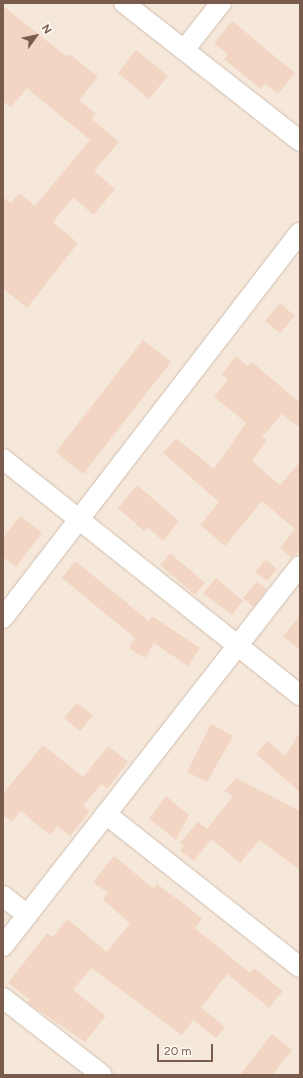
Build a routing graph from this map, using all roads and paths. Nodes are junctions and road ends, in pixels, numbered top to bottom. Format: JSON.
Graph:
{"nodes":[{"id":1,"x":124,"y":3,"type":"edge"},
{"id":2,"x":222,"y":3,"type":"edge"},
{"id":3,"x":184,"y":50,"type":"junction"},
{"id":4,"x":300,"y":141,"type":"edge"},
{"id":5,"x":300,"y":233,"type":"edge"},
{"id":6,"x":3,"y":459,"type":"edge"},
{"id":7,"x":80,"y":520,"type":"junction"},
{"id":8,"x":300,"y":566,"type":"edge"},
{"id":9,"x":3,"y":618,"type":"edge"},
{"id":10,"x":238,"y":646,"type":"junction"},
{"id":11,"x":300,"y":694,"type":"edge"},
{"id":12,"x":106,"y":814,"type":"junction"},
{"id":13,"x":3,"y":896,"type":"edge"},
{"id":14,"x":27,"y":915,"type":"junction"},
{"id":15,"x":3,"y":946,"type":"edge"},
{"id":16,"x":300,"y":967,"type":"edge"},
{"id":17,"x":3,"y":998,"type":"edge"},
{"id":18,"x":102,"y":1075,"type":"edge"}],
"edges":[{"from":1,"to":3,"type":"street"},
{"from":2,"to":3,"type":"street"},
{"from":3,"to":4,"type":"street"},
{"from":5,"to":7,"type":"street"},
{"from":6,"to":7,"type":"street"},
{"from":7,"to":9,"type":"street"},
{"from":7,"to":10,"type":"street"},
{"from":8,"to":10,"type":"street"},
{"from":10,"to":11,"type":"street"},
{"from":10,"to":12,"type":"street"},
{"from":12,"to":14,"type":"street"},
{"from":12,"to":16,"type":"street"},
{"from":13,"to":14,"type":"street"},
{"from":14,"to":15,"type":"street"},
{"from":17,"to":18,"type":"street"}]}
